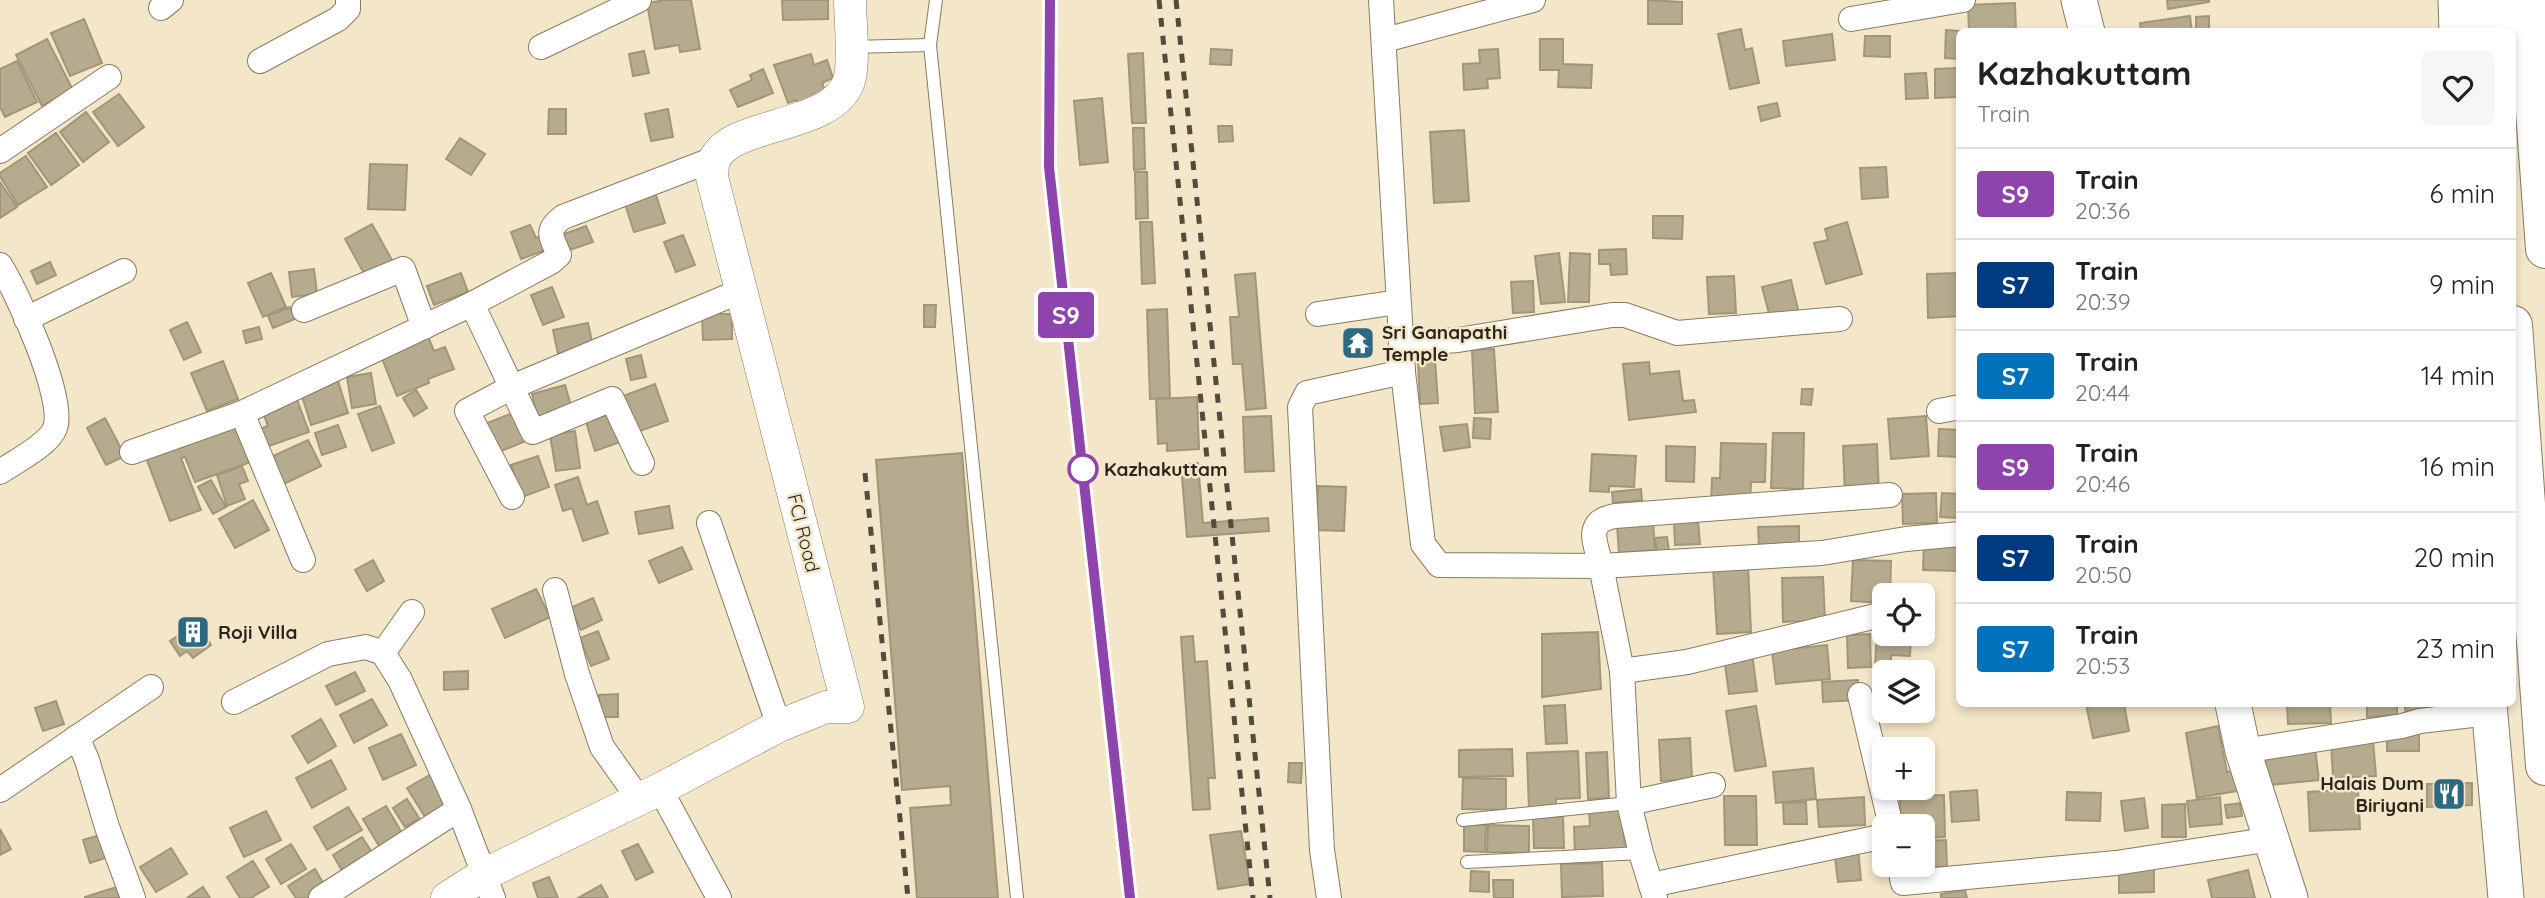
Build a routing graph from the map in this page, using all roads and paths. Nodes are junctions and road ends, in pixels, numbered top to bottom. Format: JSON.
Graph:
{"nodes":[{"id":1,"x":348,"y":0,"type":"edge"},
{"id":2,"x":639,"y":0,"type":"edge"},
{"id":3,"x":850,"y":0,"type":"edge"},
{"id":4,"x":936,"y":0,"type":"edge"},
{"id":5,"x":1381,"y":0,"type":"edge"},
{"id":6,"x":1533,"y":0,"type":"edge"},
{"id":7,"x":1963,"y":0,"type":"edge"},
{"id":8,"x":2079,"y":0,"type":"edge"},
{"id":9,"x":2435,"y":0,"type":"edge"},
{"id":10,"x":2456,"y":0,"type":"edge"},
{"id":11,"x":2490,"y":0,"type":"edge"},
{"id":12,"x":2527,"y":0,"type":"edge"},
{"id":13,"x":2542,"y":0,"type":"edge"},
{"id":14,"x":1851,"y":19,"type":"dead end"},
{"id":15,"x":2086,"y":28,"type":"edge"},
{"id":16,"x":2436,"y":28,"type":"edge"},
{"id":17,"x":2457,"y":28,"type":"edge"},
{"id":18,"x":2492,"y":28,"type":"edge"},
{"id":19,"x":1385,"y":40,"type":"junction"},
{"id":20,"x":930,"y":45,"type":"junction"},
{"id":21,"x":541,"y":47,"type":"dead end"},
{"id":22,"x":851,"y":47,"type":"junction"},
{"id":23,"x":2545,"y":47,"type":"edge"},
{"id":24,"x":260,"y":61,"type":"dead end"},
{"id":25,"x":109,"y":77,"type":"dead end"},
{"id":26,"x":0,"y":151,"type":"edge"},
{"id":27,"x":714,"y":159,"type":"junction"},
{"id":28,"x":2545,"y":249,"type":"edge"},
{"id":29,"x":0,"y":265,"type":"edge"},
{"id":30,"x":124,"y":271,"type":"dead end"},
{"id":31,"x":743,"y":290,"type":"junction"},
{"id":32,"x":1398,"y":302,"type":"junction"},
{"id":33,"x":471,"y":304,"type":"junction"},
{"id":34,"x":304,"y":310,"type":"dead end"},
{"id":35,"x":1318,"y":314,"type":"dead end"},
{"id":36,"x":26,"y":319,"type":"junction"},
{"id":37,"x":1840,"y":319,"type":"dead end"},
{"id":38,"x":424,"y":327,"type":"junction"},
{"id":39,"x":1401,"y":344,"type":"junction"},
{"id":40,"x":2516,"y":366,"type":"edge"},
{"id":41,"x":1403,"y":372,"type":"junction"},
{"id":42,"x":512,"y":387,"type":"junction"},
{"id":43,"x":242,"y":413,"type":"junction"},
{"id":44,"x":132,"y":452,"type":"dead end"},
{"id":45,"x":642,"y":463,"type":"dead end"},
{"id":46,"x":0,"y":472,"type":"edge"},
{"id":47,"x":1890,"y":495,"type":"dead end"},
{"id":48,"x":512,"y":497,"type":"dead end"},
{"id":49,"x":709,"y":523,"type":"dead end"},
{"id":50,"x":1956,"y":534,"type":"edge"},
{"id":51,"x":303,"y":560,"type":"dead end"},
{"id":52,"x":1601,"y":566,"type":"junction"},
{"id":53,"x":555,"y":590,"type":"dead end"},
{"id":54,"x":411,"y":612,"type":"dead end"},
{"id":55,"x":1872,"y":617,"type":"edge"},
{"id":56,"x":383,"y":653,"type":"junction"},
{"id":57,"x":1622,"y":671,"type":"junction"},
{"id":58,"x":150,"y":687,"type":"dead end"},
{"id":59,"x":1860,"y":695,"type":"dead end"},
{"id":60,"x":234,"y":702,"type":"dead end"},
{"id":61,"x":2234,"y":707,"type":"edge"},
{"id":62,"x":2477,"y":707,"type":"edge"},
{"id":63,"x":779,"y":726,"type":"junction"},
{"id":64,"x":77,"y":737,"type":"junction"},
{"id":65,"x":2243,"y":751,"type":"junction"},
{"id":66,"x":2545,"y":766,"type":"edge"},
{"id":67,"x":1713,"y":785,"type":"dead end"},
{"id":68,"x":0,"y":790,"type":"edge"},
{"id":69,"x":650,"y":794,"type":"junction"},
{"id":70,"x":1629,"y":803,"type":"junction"},
{"id":71,"x":459,"y":809,"type":"junction"},
{"id":72,"x":1888,"y":814,"type":"edge"},
{"id":73,"x":1463,"y":820,"type":"dead end"},
{"id":74,"x":1872,"y":839,"type":"edge"},
{"id":75,"x":2272,"y":839,"type":"junction"},
{"id":76,"x":1641,"y":853,"type":"junction"},
{"id":77,"x":1466,"y":862,"type":"dead end"},
{"id":78,"x":1902,"y":877,"type":"edge"},
{"id":79,"x":488,"y":886,"type":"edge"},
{"id":80,"x":1653,"y":891,"type":"edge"},
{"id":81,"x":133,"y":898,"type":"edge"},
{"id":82,"x":321,"y":898,"type":"edge"},
{"id":83,"x":446,"y":898,"type":"edge"},
{"id":84,"x":719,"y":898,"type":"edge"},
{"id":85,"x":1017,"y":898,"type":"edge"},
{"id":86,"x":1329,"y":898,"type":"edge"},
{"id":87,"x":2290,"y":898,"type":"edge"},
{"id":88,"x":2488,"y":898,"type":"edge"},
{"id":89,"x":2506,"y":898,"type":"edge"}],
"edges":[{"from":1,"to":24,"type":"street"},
{"from":2,"to":21,"type":"street"},
{"from":3,"to":22,"type":"street"},
{"from":4,"to":20,"type":"lane"},
{"from":5,"to":19,"type":"street"},
{"from":6,"to":19,"type":"street"},
{"from":7,"to":14,"type":"street"},
{"from":8,"to":15,"type":"main road"},
{"from":9,"to":16,"type":"main road"},
{"from":10,"to":17,"type":"main road"},
{"from":11,"to":18,"type":"highway"},
{"from":12,"to":28,"type":"highway"},
{"from":13,"to":23,"type":"main road"},
{"from":19,"to":32,"type":"street"},
{"from":20,"to":22,"type":"lane"},
{"from":20,"to":85,"type":"lane"},
{"from":22,"to":27,"type":"street"},
{"from":25,"to":26,"type":"street"},
{"from":27,"to":31,"type":"street","name":"FCI Road"},
{"from":27,"to":33,"type":"street"},
{"from":29,"to":36,"type":"street"},
{"from":30,"to":36,"type":"street"},
{"from":31,"to":42,"type":"street"},
{"from":31,"to":63,"type":"street","name":"FCI Road"},
{"from":32,"to":35,"type":"street"},
{"from":32,"to":39,"type":"street"},
{"from":33,"to":38,"type":"street"},
{"from":33,"to":42,"type":"street"},
{"from":34,"to":38,"type":"street"},
{"from":36,"to":46,"type":"street"},
{"from":37,"to":39,"type":"street"},
{"from":38,"to":43,"type":"street"},
{"from":39,"to":41,"type":"street"},
{"from":40,"to":66,"type":"highway"},
{"from":41,"to":52,"type":"street"},
{"from":41,"to":86,"type":"street"},
{"from":42,"to":45,"type":"street"},
{"from":42,"to":48,"type":"street"},
{"from":43,"to":44,"type":"street"},
{"from":43,"to":51,"type":"street"},
{"from":47,"to":52,"type":"street"},
{"from":49,"to":63,"type":"street"},
{"from":50,"to":52,"type":"street"},
{"from":52,"to":57,"type":"street"},
{"from":53,"to":69,"type":"street"},
{"from":54,"to":56,"type":"street"},
{"from":55,"to":57,"type":"street"},
{"from":56,"to":60,"type":"street"},
{"from":56,"to":71,"type":"street"},
{"from":57,"to":70,"type":"street"},
{"from":58,"to":64,"type":"street"},
{"from":59,"to":72,"type":"street"},
{"from":61,"to":65,"type":"main road"},
{"from":62,"to":65,"type":"street"},
{"from":62,"to":88,"type":"main road"},
{"from":62,"to":89,"type":"main road"},
{"from":63,"to":69,"type":"street","name":"FCI Road"},
{"from":64,"to":68,"type":"street"},
{"from":64,"to":81,"type":"street"},
{"from":65,"to":75,"type":"main road"},
{"from":67,"to":70,"type":"street"},
{"from":69,"to":79,"type":"street","name":"FCI Road"},
{"from":69,"to":84,"type":"street"},
{"from":70,"to":73,"type":"lane"},
{"from":70,"to":76,"type":"street"},
{"from":71,"to":79,"type":"street"},
{"from":71,"to":82,"type":"street"},
{"from":74,"to":80,"type":"street"},
{"from":75,"to":78,"type":"street"},
{"from":75,"to":87,"type":"main road"},
{"from":76,"to":77,"type":"lane"},
{"from":76,"to":80,"type":"street"},
{"from":79,"to":83,"type":"street","name":"FCI Road"}]}
